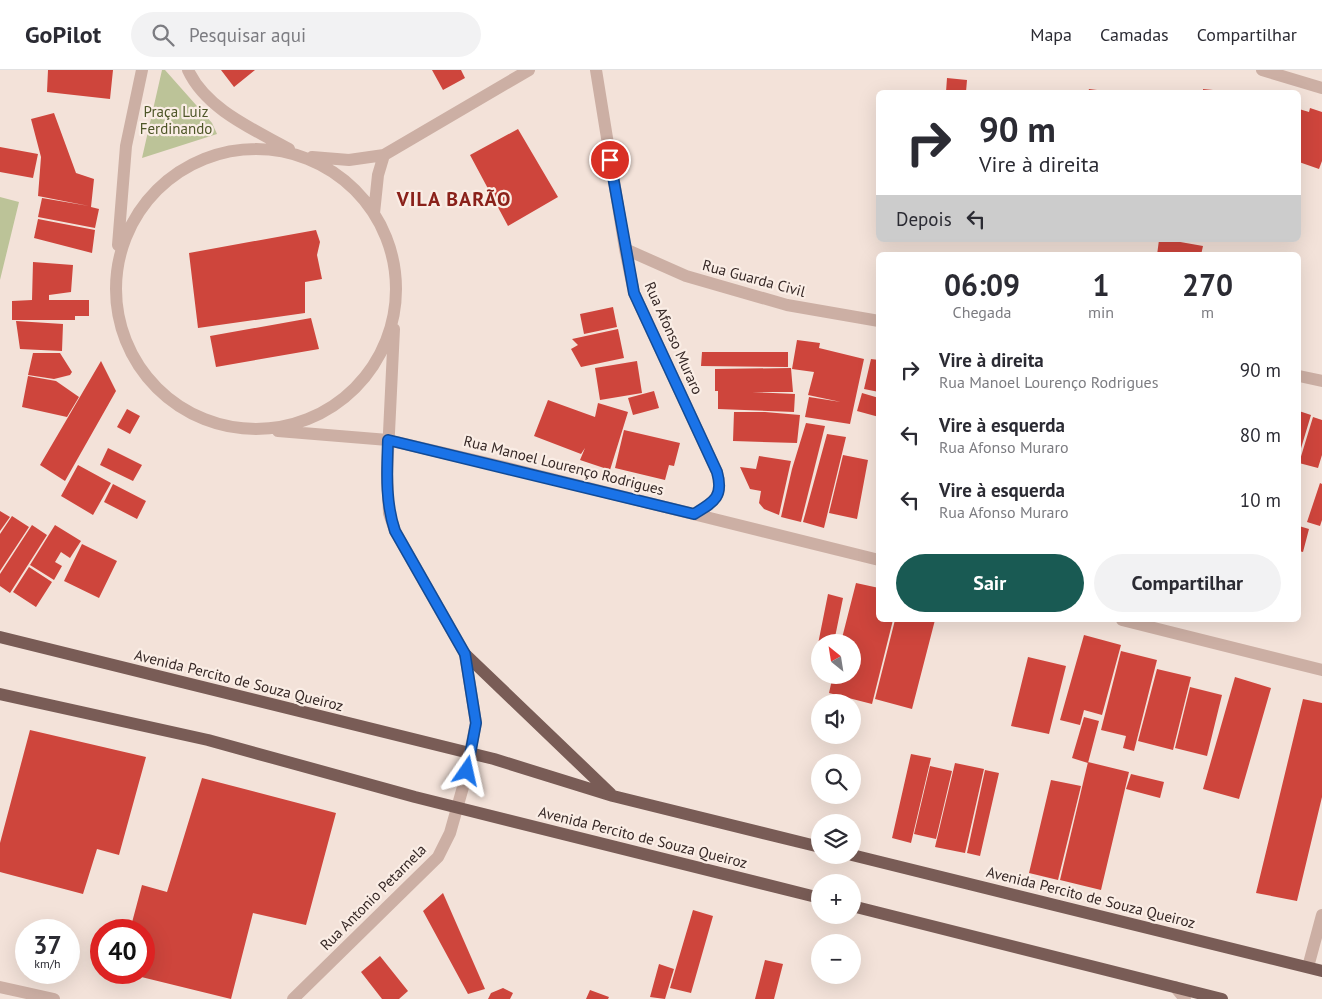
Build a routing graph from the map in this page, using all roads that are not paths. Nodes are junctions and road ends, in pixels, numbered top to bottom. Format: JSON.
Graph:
{"nodes":[{"id":1,"x":142,"y":70,"type":"edge"},
{"id":2,"x":188,"y":70,"type":"edge"},
{"id":3,"x":529,"y":70,"type":"edge"},
{"id":4,"x":596,"y":70,"type":"edge"},
{"id":5,"x":1262,"y":70,"type":"edge"},
{"id":6,"x":1322,"y":88,"type":"edge"},
{"id":7,"x":384,"y":155,"type":"junction"},
{"id":8,"x":301,"y":156,"type":"junction"},
{"id":9,"x":374,"y":213,"type":"junction"},
{"id":10,"x":625,"y":249,"type":"junction"},
{"id":11,"x":115,"y":277,"type":"junction"},
{"id":12,"x":396,"y":296,"type":"junction"},
{"id":13,"x":876,"y":320,"type":"edge"},
{"id":14,"x":1301,"y":376,"type":"edge"},
{"id":15,"x":1322,"y":381,"type":"edge"},
{"id":16,"x":237,"y":428,"type":"junction"},
{"id":17,"x":388,"y":440,"type":"junction"},
{"id":18,"x":694,"y":514,"type":"junction"},
{"id":19,"x":876,"y":559,"type":"edge"},
{"id":20,"x":1130,"y":622,"type":"edge"},
{"id":21,"x":0,"y":637,"type":"edge"},
{"id":22,"x":465,"y":654,"type":"junction"},
{"id":23,"x":1322,"y":670,"type":"edge"},
{"id":24,"x":0,"y":694,"type":"edge"},
{"id":25,"x":471,"y":754,"type":"junction"},
{"id":26,"x":613,"y":796,"type":"junction"},
{"id":27,"x":457,"y":807,"type":"junction"},
{"id":28,"x":811,"y":845,"type":"edge"},
{"id":29,"x":861,"y":857,"type":"edge"},
{"id":30,"x":811,"y":896,"type":"edge"},
{"id":31,"x":861,"y":908,"type":"edge"},
{"id":32,"x":1322,"y":915,"type":"edge"},
{"id":33,"x":1308,"y":968,"type":"junction"},
{"id":34,"x":1322,"y":971,"type":"edge"},
{"id":35,"x":0,"y":987,"type":"edge"},
{"id":36,"x":1175,"y":987,"type":"junction"},
{"id":37,"x":54,"y":999,"type":"edge"},
{"id":38,"x":293,"y":999,"type":"edge"},
{"id":39,"x":1184,"y":999,"type":"edge"},
{"id":40,"x":1222,"y":999,"type":"edge"}],
"edges":[{"from":1,"to":11,"type":"street"},
{"from":2,"to":8,"type":"street"},
{"from":3,"to":7,"type":"street"},
{"from":4,"to":10,"type":"street","name":"Rua Afonso Muraro"},
{"from":5,"to":6,"type":"street"},
{"from":7,"to":8,"type":"street"},
{"from":7,"to":9,"type":"street"},
{"from":8,"to":9,"type":"street"},
{"from":8,"to":11,"type":"street"},
{"from":9,"to":12,"type":"street"},
{"from":10,"to":13,"type":"street","name":"Rua Guarda Civil"},
{"from":10,"to":18,"type":"street","name":"Rua Afonso Muraro"},
{"from":11,"to":16,"type":"street"},
{"from":12,"to":16,"type":"street"},
{"from":12,"to":17,"type":"street"},
{"from":14,"to":15,"type":"street"},
{"from":16,"to":17,"type":"street","name":"Rua Manoel Lourenço Rodrigues"},
{"from":17,"to":18,"type":"street","name":"Rua Manoel Lourenço Rodrigues"},
{"from":17,"to":22,"type":"street"},
{"from":18,"to":19,"type":"street","name":"Rua Manoel Lourenço Rodrigues"},
{"from":20,"to":23,"type":"street"},
{"from":21,"to":25,"type":"main road","name":"Avenida Percito de Souza Queiroz"},
{"from":22,"to":25,"type":"street"},
{"from":22,"to":26,"type":"main road"},
{"from":24,"to":27,"type":"main road","name":"Avenida Percito de Souza Queiroz"},
{"from":25,"to":26,"type":"main road","name":"Avenida Percito de Souza Queiroz"},
{"from":25,"to":27,"type":"street"},
{"from":26,"to":28,"type":"main road","name":"Avenida Percito de Souza Queiroz"},
{"from":27,"to":30,"type":"main road","name":"Avenida Percito de Souza Queiroz"},
{"from":27,"to":38,"type":"street","name":"Rua Antonio Petarnela"},
{"from":29,"to":33,"type":"main road","name":"Avenida Percito de Souza Queiroz"},
{"from":31,"to":36,"type":"main road"},
{"from":32,"to":33,"type":"street"},
{"from":33,"to":34,"type":"main road","name":"Avenida Percito de Souza Queiroz"},
{"from":35,"to":37,"type":"street"},
{"from":36,"to":39,"type":"street"},
{"from":36,"to":40,"type":"main road"}]}
